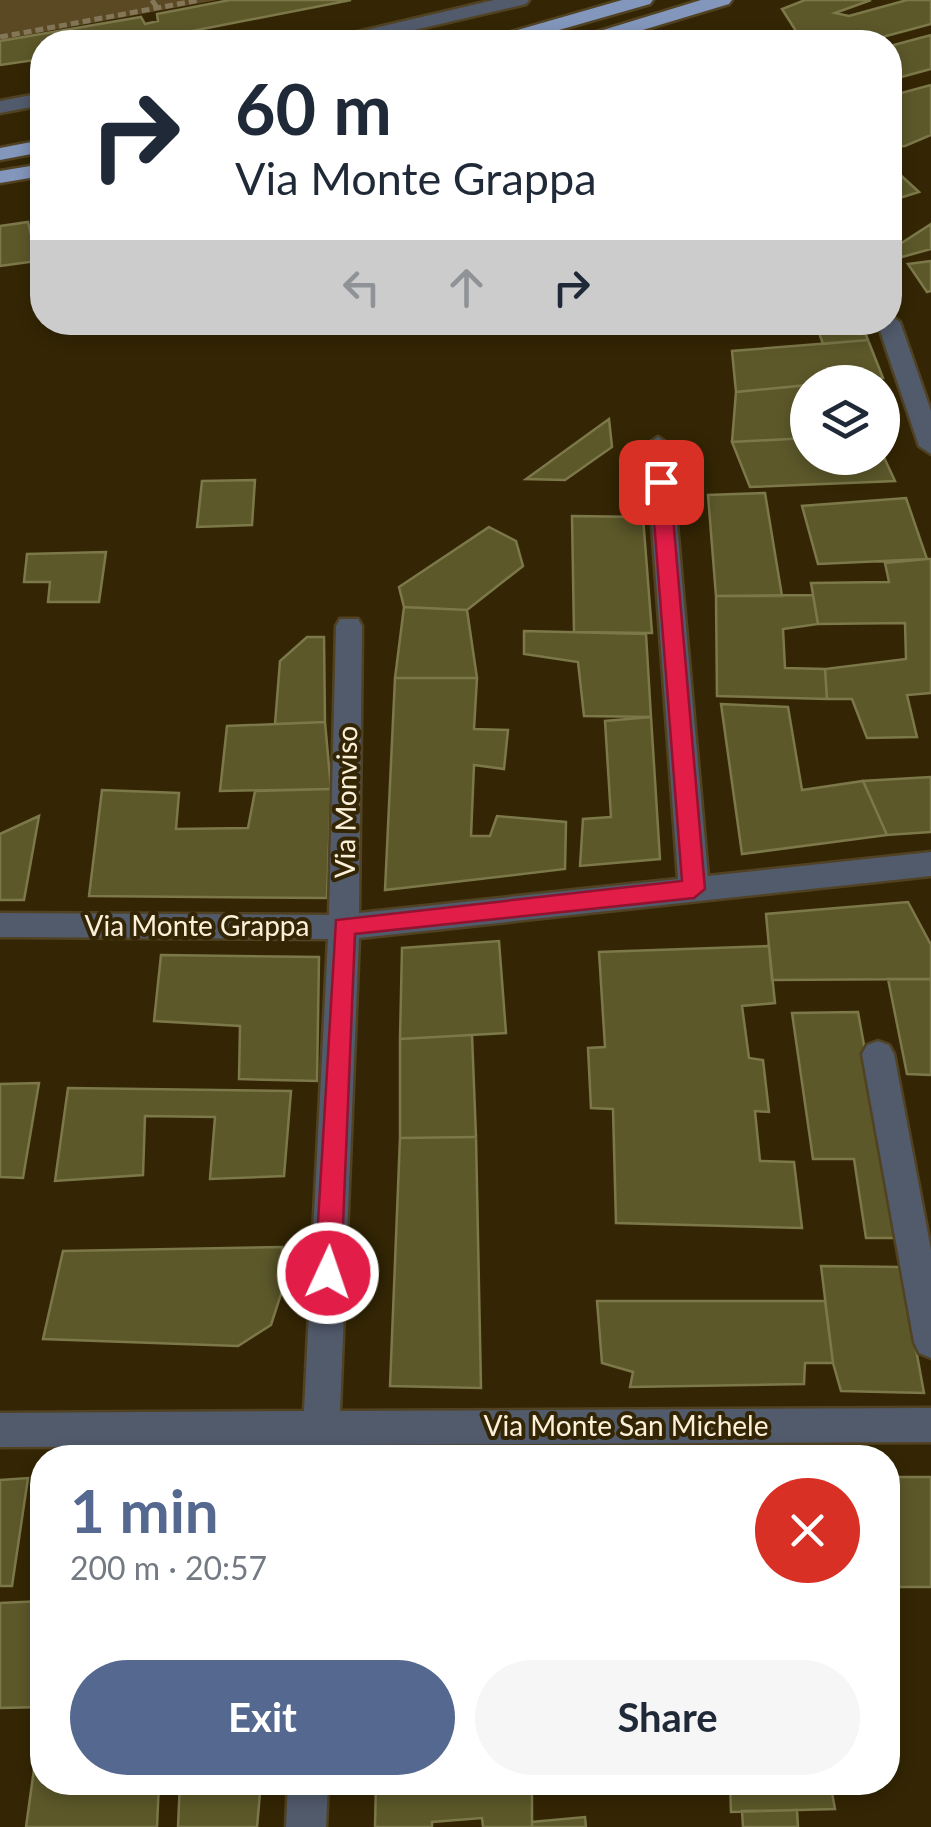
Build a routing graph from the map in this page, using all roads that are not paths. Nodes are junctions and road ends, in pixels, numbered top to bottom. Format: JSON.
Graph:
{"nodes":[{"id":1,"x":519,"y":0,"type":"edge"},
{"id":2,"x":642,"y":0,"type":"edge"},
{"id":3,"x":722,"y":0,"type":"edge"},
{"id":4,"x":390,"y":30,"type":"edge"},
{"id":5,"x":538,"y":30,"type":"edge"},
{"id":6,"x":623,"y":30,"type":"edge"},
{"id":7,"x":30,"y":101,"type":"edge"},
{"id":8,"x":0,"y":107,"type":"edge"},
{"id":9,"x":30,"y":148,"type":"edge"},
{"id":10,"x":0,"y":154,"type":"edge"},
{"id":11,"x":30,"y":172,"type":"edge"},
{"id":12,"x":0,"y":177,"type":"edge"},
{"id":13,"x":895,"y":335,"type":"edge"},
{"id":14,"x":919,"y":377,"type":"edge"},
{"id":15,"x":658,"y":445,"type":"dead end"},
{"id":16,"x":931,"y":446,"type":"edge"},
{"id":17,"x":349,"y":626,"type":"dead end"},
{"id":18,"x":931,"y":864,"type":"edge"},
{"id":19,"x":694,"y":889,"type":"junction"},
{"id":20,"x":0,"y":925,"type":"edge"},
{"id":21,"x":344,"y":926,"type":"junction"},
{"id":22,"x":878,"y":1054,"type":"dead end"},
{"id":23,"x":931,"y":1342,"type":"edge"},
{"id":24,"x":931,"y":1426,"type":"edge"},
{"id":25,"x":0,"y":1430,"type":"edge"},
{"id":26,"x":321,"y":1442,"type":"edge"},
{"id":27,"x":307,"y":1795,"type":"edge"},
{"id":28,"x":306,"y":1827,"type":"edge"}],
"edges":[{"from":1,"to":4,"type":"street"},
{"from":2,"to":5,"type":"highway"},
{"from":3,"to":6,"type":"highway"},
{"from":7,"to":8,"type":"street"},
{"from":9,"to":10,"type":"highway"},
{"from":11,"to":12,"type":"highway"},
{"from":13,"to":14,"type":"street"},
{"from":14,"to":16,"type":"street"},
{"from":15,"to":19,"type":"street"},
{"from":17,"to":21,"type":"street","name":"Via Monviso"},
{"from":18,"to":19,"type":"street","name":"Via Monte Grappa"},
{"from":19,"to":21,"type":"street","name":"Via Monte Grappa"},
{"from":20,"to":21,"type":"street","name":"Via Monte Grappa"},
{"from":21,"to":26,"type":"street","name":"Via Monviso"},
{"from":22,"to":23,"type":"street"},
{"from":24,"to":26,"type":"street","name":"Via Monte San Michele"},
{"from":25,"to":26,"type":"street","name":"Via Monte San Michele"},
{"from":27,"to":28,"type":"street"}]}
